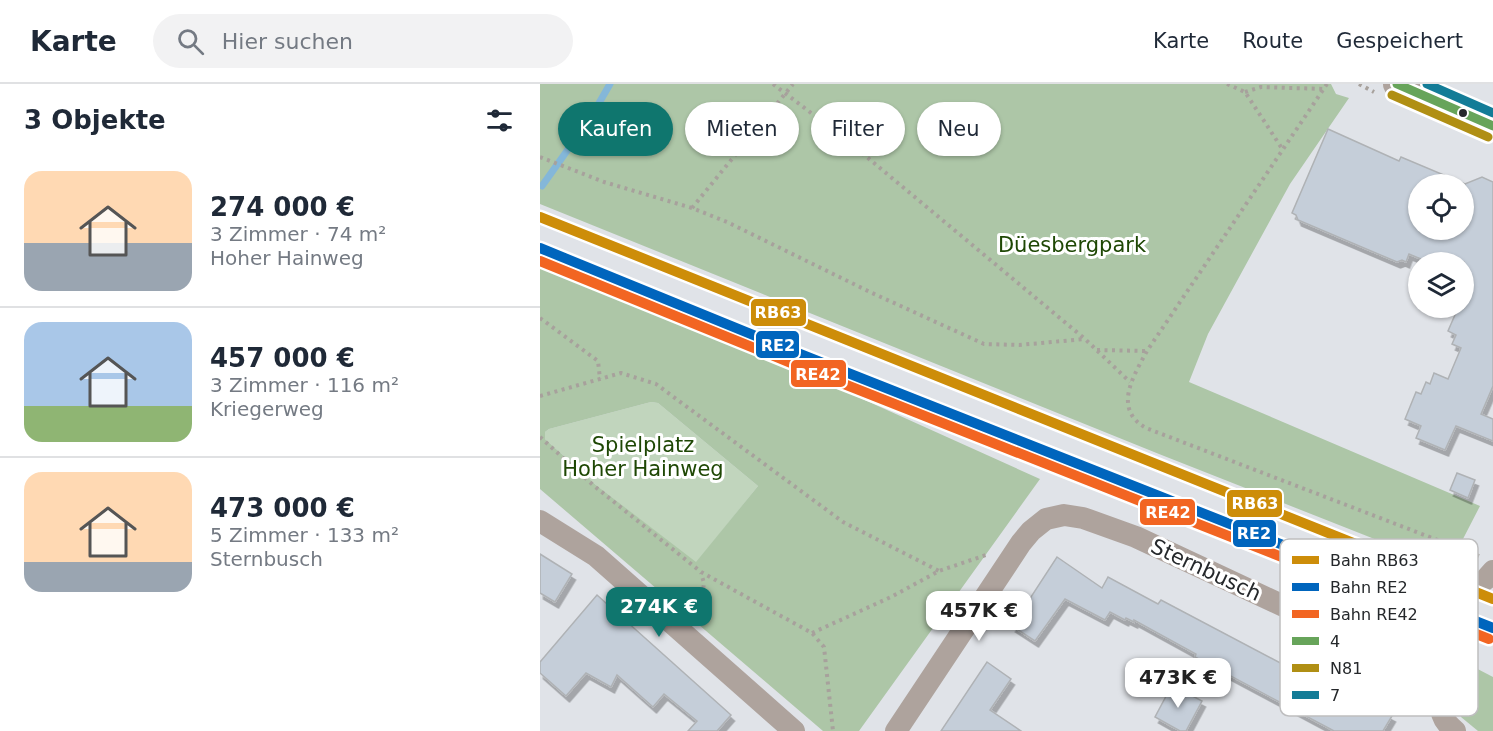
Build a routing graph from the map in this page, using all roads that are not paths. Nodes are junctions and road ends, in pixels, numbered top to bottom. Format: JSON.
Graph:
{"nodes":[{"id":1,"x":1397,"y":84,"type":"edge"},
{"id":2,"x":1493,"y":126,"type":"edge"},
{"id":3,"x":540,"y":521,"type":"edge"},
{"id":4,"x":1280,"y":604,"type":"edge"},
{"id":5,"x":1434,"y":722,"type":"edge"},
{"id":6,"x":794,"y":731,"type":"edge"},
{"id":7,"x":896,"y":731,"type":"edge"},
{"id":8,"x":1455,"y":731,"type":"edge"}],
"edges":[{"from":1,"to":2,"type":"street"},
{"from":3,"to":6,"type":"street"},
{"from":4,"to":7,"type":"street","name":"Sternbusch"},
{"from":5,"to":8,"type":"street"}]}
